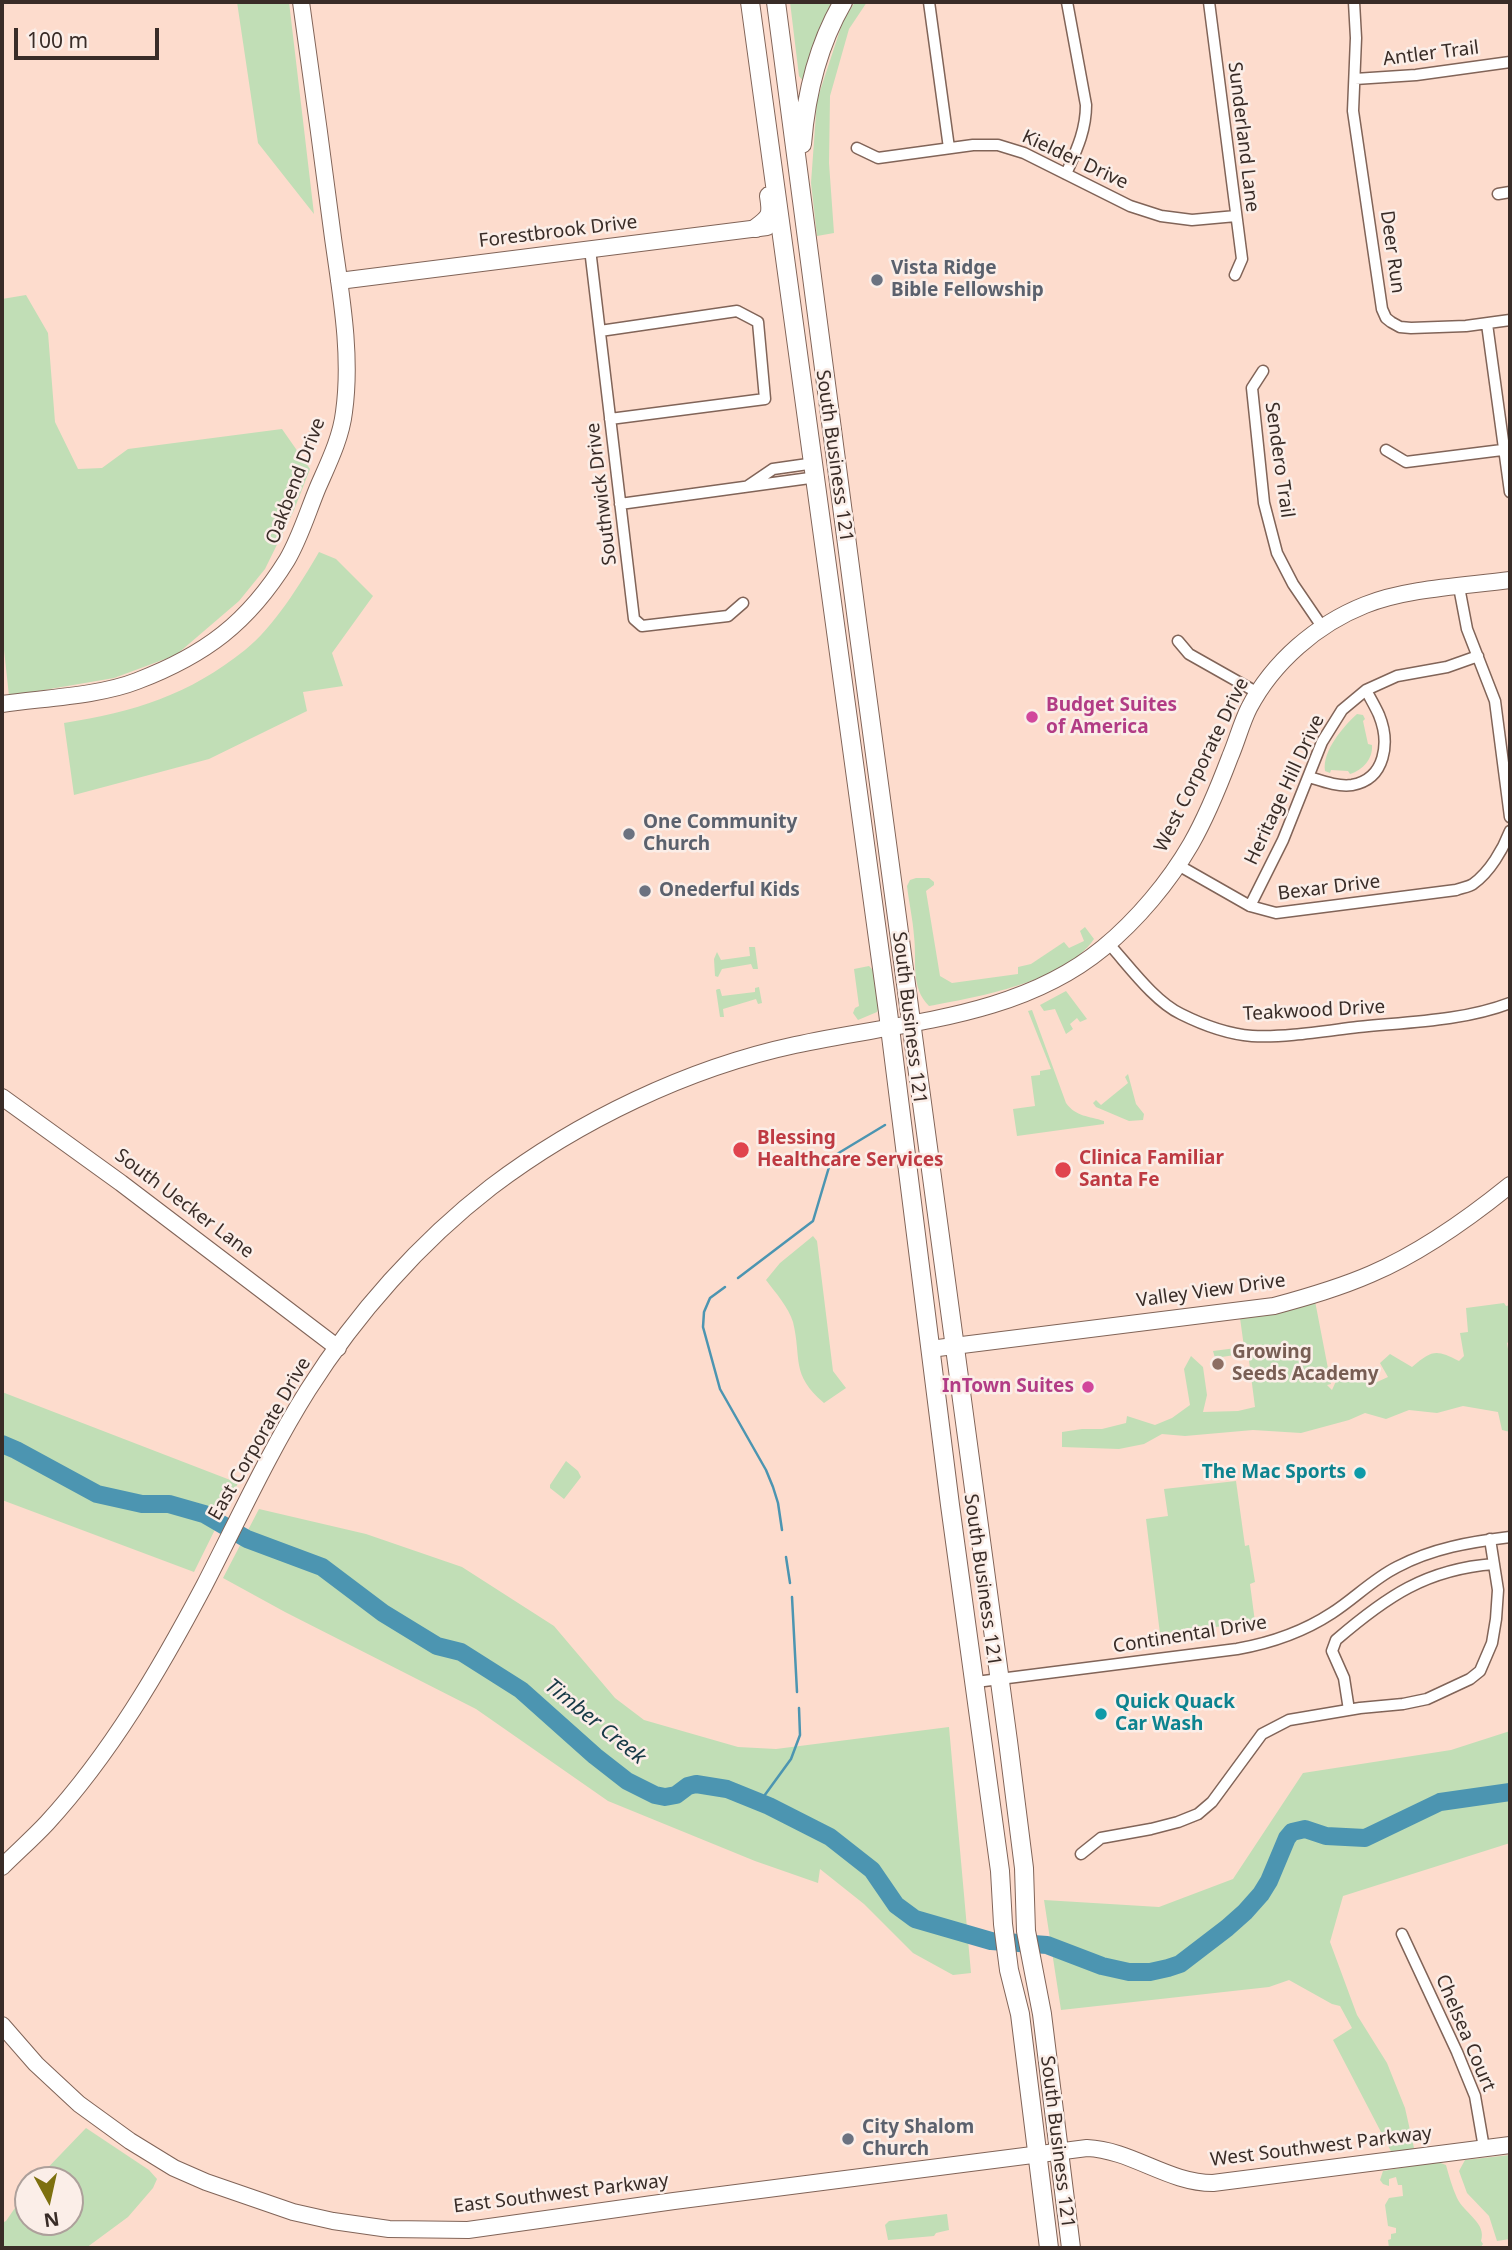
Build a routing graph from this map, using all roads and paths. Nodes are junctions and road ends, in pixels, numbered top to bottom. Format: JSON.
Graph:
{"nodes":[{"id":1,"x":301,"y":2,"type":"edge"},
{"id":2,"x":748,"y":2,"type":"edge"},
{"id":3,"x":776,"y":2,"type":"edge"},
{"id":4,"x":843,"y":2,"type":"edge"},
{"id":5,"x":929,"y":2,"type":"edge"},
{"id":6,"x":1068,"y":2,"type":"edge"},
{"id":7,"x":1209,"y":2,"type":"edge"},
{"id":8,"x":1354,"y":2,"type":"edge"},
{"id":9,"x":757,"y":46,"type":"junction"},
{"id":10,"x":1510,"y":62,"type":"edge"},
{"id":11,"x":1355,"y":79,"type":"junction"},
{"id":12,"x":787,"y":90,"type":"junction"},
{"id":13,"x":857,"y":148,"type":"dead end"},
{"id":14,"x":949,"y":148,"type":"junction"},
{"id":15,"x":1066,"y":174,"type":"junction"},
{"id":16,"x":775,"y":177,"type":"junction"},
{"id":17,"x":801,"y":192,"type":"junction"},
{"id":18,"x":1236,"y":216,"type":"junction"},
{"id":19,"x":782,"y":225,"type":"junction"},
{"id":20,"x":756,"y":228,"type":"junction"},
{"id":21,"x":590,"y":249,"type":"junction"},
{"id":22,"x":1235,"y":275,"type":"dead end"},
{"id":23,"x":339,"y":281,"type":"junction"},
{"id":24,"x":813,"y":282,"type":"junction"},
{"id":25,"x":1510,"y":320,"type":"edge"},
{"id":26,"x":1487,"y":324,"type":"junction"},
{"id":27,"x":600,"y":331,"type":"junction"},
{"id":28,"x":1263,"y":371,"type":"dead end"},
{"id":29,"x":610,"y":419,"type":"junction"},
{"id":30,"x":809,"y":428,"type":"junction"},
{"id":31,"x":1507,"y":449,"type":"edge"},
{"id":32,"x":1385,"y":450,"type":"dead end"},
{"id":33,"x":816,"y":470,"type":"junction"},
{"id":34,"x":839,"y":483,"type":"junction"},
{"id":35,"x":1510,"y":492,"type":"edge"},
{"id":36,"x":621,"y":504,"type":"junction"},
{"id":37,"x":1510,"y":580,"type":"edge"},
{"id":38,"x":1459,"y":587,"type":"junction"},
{"id":39,"x":743,"y":603,"type":"dead end"},
{"id":40,"x":1323,"y":628,"type":"junction"},
{"id":41,"x":1178,"y":641,"type":"dead end"},
{"id":42,"x":1478,"y":656,"type":"junction"},
{"id":43,"x":1366,"y":690,"type":"junction"},
{"id":44,"x":1258,"y":693,"type":"junction"},
{"id":45,"x":2,"y":704,"type":"edge"},
{"id":46,"x":876,"y":759,"type":"junction"},
{"id":47,"x":853,"y":762,"type":"junction"},
{"id":48,"x":1309,"y":777,"type":"junction"},
{"id":49,"x":1510,"y":817,"type":"edge"},
{"id":50,"x":1510,"y":831,"type":"edge"},
{"id":51,"x":1178,"y":865,"type":"junction"},
{"id":52,"x":1250,"y":906,"type":"junction"},
{"id":53,"x":1109,"y":944,"type":"junction"},
{"id":54,"x":1510,"y":1003,"type":"edge"},
{"id":55,"x":912,"y":1023,"type":"junction"},
{"id":56,"x":890,"y":1027,"type":"junction"},
{"id":57,"x":2,"y":1097,"type":"edge"},
{"id":58,"x":1510,"y":1185,"type":"edge"},
{"id":59,"x":955,"y":1346,"type":"junction"},
{"id":60,"x":338,"y":1348,"type":"junction"},
{"id":61,"x":930,"y":1349,"type":"junction"},
{"id":62,"x":1510,"y":1537,"type":"edge"},
{"id":63,"x":1490,"y":1539,"type":"junction"},
{"id":64,"x":1494,"y":1564,"type":"junction"},
{"id":65,"x":1000,"y":1679,"type":"junction"},
{"id":66,"x":975,"y":1682,"type":"junction"},
{"id":67,"x":1349,"y":1710,"type":"junction"},
{"id":68,"x":1081,"y":1854,"type":"dead end"},
{"id":69,"x":2,"y":1867,"type":"edge"},
{"id":70,"x":1402,"y":1934,"type":"dead end"},
{"id":71,"x":2,"y":2025,"type":"edge"},
{"id":72,"x":1510,"y":2145,"type":"edge"},
{"id":73,"x":1484,"y":2148,"type":"junction"},
{"id":74,"x":1058,"y":2151,"type":"junction"},
{"id":75,"x":1037,"y":2155,"type":"junction"},
{"id":76,"x":1049,"y":2248,"type":"edge"},
{"id":77,"x":1071,"y":2248,"type":"edge"}],
"edges":[{"from":1,"to":23,"type":"street","name":"Oakbend Drive"},
{"from":2,"to":9,"type":"main road","name":"South Business 121"},
{"from":3,"to":12,"type":"main road","name":"South Business 121"},
{"from":4,"to":17,"type":"main road"},
{"from":5,"to":14,"type":"street"},
{"from":6,"to":15,"type":"street"},
{"from":7,"to":18,"type":"street","name":"Sunderland Lane"},
{"from":8,"to":11,"type":"street","name":"Deer Run"},
{"from":9,"to":12,"type":"main road"},
{"from":9,"to":16,"type":"main road","name":"South Business 121"},
{"from":10,"to":11,"type":"street","name":"Antler Trail"},
{"from":11,"to":26,"type":"street","name":"Deer Run"},
{"from":12,"to":17,"type":"main road","name":"South Business 121"},
{"from":13,"to":14,"type":"street","name":"Kielder Drive"},
{"from":14,"to":15,"type":"street","name":"Kielder Drive"},
{"from":15,"to":18,"type":"street","name":"Kielder Drive"},
{"from":16,"to":19,"type":"main road","name":"South Business 121"},
{"from":16,"to":20,"type":"main road"},
{"from":17,"to":24,"type":"main road","name":"South Business 121"},
{"from":18,"to":22,"type":"street","name":"Sunderland Lane"},
{"from":19,"to":20,"type":"street","name":"Forestbrook Drive"},
{"from":19,"to":24,"type":"main road"},
{"from":19,"to":30,"type":"main road","name":"South Business 121"},
{"from":20,"to":21,"type":"street","name":"Forestbrook Drive"},
{"from":21,"to":23,"type":"street","name":"Forestbrook Drive"},
{"from":21,"to":27,"type":"street","name":"Southwick Drive"},
{"from":23,"to":45,"type":"street","name":"Oakbend Drive"},
{"from":24,"to":34,"type":"main road","name":"South Business 121"},
{"from":25,"to":26,"type":"street"},
{"from":26,"to":31,"type":"street"},
{"from":27,"to":29,"type":"street","name":"Southwick Drive"},
{"from":27,"to":29,"type":"street"},
{"from":28,"to":40,"type":"street","name":"Sendero Trail"},
{"from":29,"to":36,"type":"street","name":"Southwick Drive"},
{"from":30,"to":33,"type":"main road","name":"South Business 121"},
{"from":30,"to":34,"type":"main road"},
{"from":31,"to":32,"type":"street"},
{"from":31,"to":35,"type":"street"},
{"from":33,"to":36,"type":"street"},
{"from":33,"to":47,"type":"main road","name":"South Business 121"},
{"from":34,"to":46,"type":"main road","name":"South Business 121"},
{"from":36,"to":39,"type":"street","name":"Southwick Drive"},
{"from":37,"to":38,"type":"street","name":"West Corporate Drive"},
{"from":38,"to":40,"type":"street","name":"West Corporate Drive"},
{"from":38,"to":42,"type":"street"},
{"from":40,"to":44,"type":"street","name":"West Corporate Drive"},
{"from":41,"to":44,"type":"street"},
{"from":42,"to":43,"type":"street","name":"Heritage Hill Drive"},
{"from":42,"to":49,"type":"street"},
{"from":43,"to":48,"type":"street","name":"Heritage Hill Drive"},
{"from":43,"to":48,"type":"street"},
{"from":44,"to":51,"type":"street","name":"West Corporate Drive"},
{"from":46,"to":47,"type":"main road"},
{"from":46,"to":55,"type":"main road","name":"South Business 121"},
{"from":47,"to":56,"type":"main road","name":"South Business 121"},
{"from":48,"to":52,"type":"street","name":"Heritage Hill Drive"},
{"from":50,"to":52,"type":"street","name":"Bexar Drive"},
{"from":51,"to":52,"type":"street","name":"Bexar Drive"},
{"from":51,"to":53,"type":"street","name":"West Corporate Drive"},
{"from":53,"to":54,"type":"street","name":"Teakwood Drive"},
{"from":53,"to":55,"type":"street","name":"West Corporate Drive"},
{"from":55,"to":56,"type":"street","name":"East Corporate Drive"},
{"from":55,"to":59,"type":"main road","name":"South Business 121"},
{"from":56,"to":60,"type":"street","name":"East Corporate Drive"},
{"from":56,"to":61,"type":"main road","name":"South Business 121"},
{"from":57,"to":60,"type":"street","name":"South Uecker Lane"},
{"from":58,"to":59,"type":"street","name":"Valley View Drive"},
{"from":59,"to":61,"type":"street","name":"Valley View Drive"},
{"from":59,"to":65,"type":"main road","name":"South Business 121"},
{"from":60,"to":69,"type":"street","name":"East Corporate Drive"},
{"from":61,"to":66,"type":"main road","name":"South Business 121"},
{"from":62,"to":63,"type":"street","name":"Continental Drive"},
{"from":63,"to":64,"type":"street"},
{"from":63,"to":65,"type":"street","name":"Continental Drive"},
{"from":64,"to":67,"type":"street"},
{"from":64,"to":67,"type":"street"},
{"from":65,"to":66,"type":"street","name":"Continental Drive"},
{"from":65,"to":74,"type":"main road","name":"South Business 121"},
{"from":66,"to":75,"type":"main road","name":"South Business 121"},
{"from":67,"to":68,"type":"street"},
{"from":70,"to":73,"type":"street","name":"Chelsea Court"},
{"from":71,"to":75,"type":"street","name":"East Southwest Parkway"},
{"from":72,"to":73,"type":"street","name":"West Southwest Parkway"},
{"from":73,"to":74,"type":"street","name":"West Southwest Parkway"},
{"from":74,"to":75,"type":"street","name":"East Southwest Parkway"},
{"from":74,"to":77,"type":"main road","name":"South Business 121"},
{"from":75,"to":76,"type":"main road","name":"South Business 121"}]}
